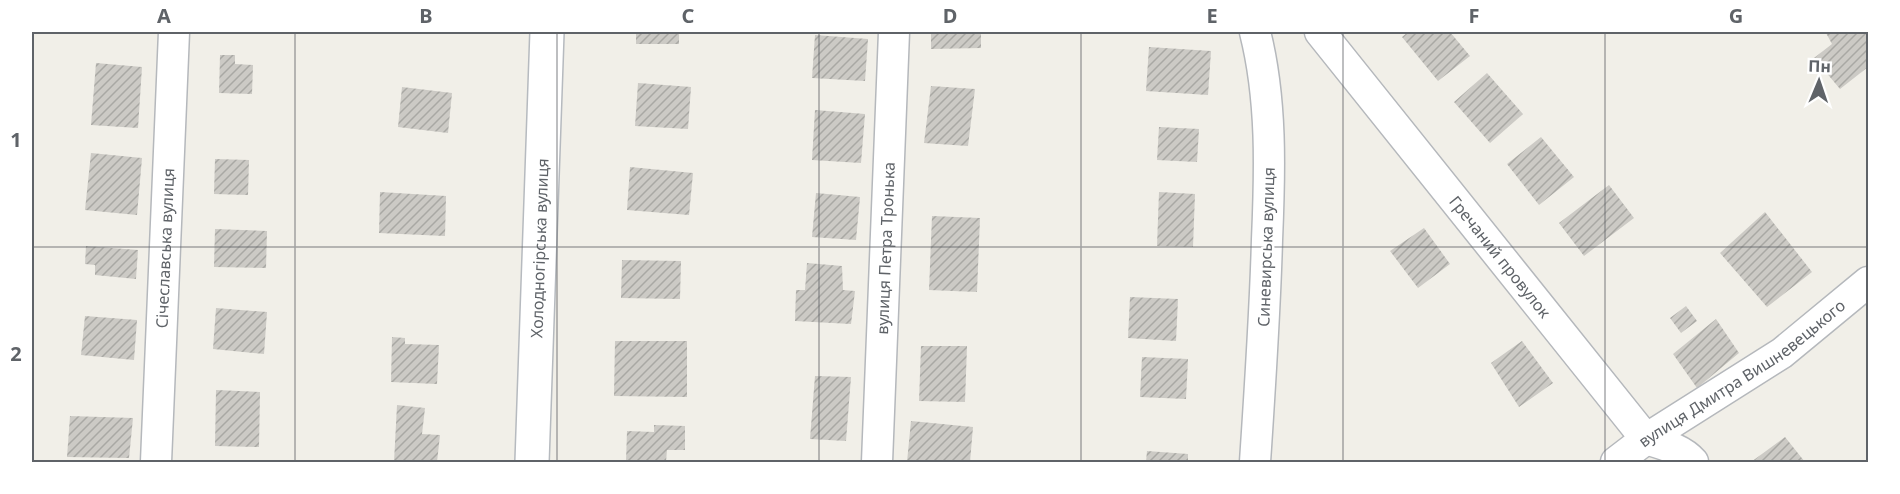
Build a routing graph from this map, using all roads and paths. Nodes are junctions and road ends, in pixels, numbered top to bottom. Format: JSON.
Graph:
{"nodes":[{"id":1,"x":174,"y":32,"type":"edge"},
{"id":2,"x":547,"y":32,"type":"edge"},
{"id":3,"x":894,"y":32,"type":"edge"},
{"id":4,"x":1255,"y":32,"type":"edge"},
{"id":5,"x":1320,"y":32,"type":"edge"},
{"id":6,"x":1869,"y":282,"type":"edge"},
{"id":7,"x":1646,"y":439,"type":"junction"},
{"id":8,"x":156,"y":462,"type":"edge"},
{"id":9,"x":532,"y":462,"type":"edge"},
{"id":10,"x":877,"y":462,"type":"edge"},
{"id":11,"x":1255,"y":462,"type":"edge"},
{"id":12,"x":1616,"y":462,"type":"edge"},
{"id":13,"x":1693,"y":462,"type":"edge"}],
"edges":[{"from":1,"to":8,"type":"street","name":"Січеславська вулиця"},
{"from":2,"to":9,"type":"main road","name":"Холодногірська вулиця"},
{"from":3,"to":10,"type":"street","name":"вулиця Петра Тронька"},
{"from":4,"to":11,"type":"street","name":"Синевирська вулиця"},
{"from":5,"to":7,"type":"street","name":"Гречаний провулок"},
{"from":6,"to":7,"type":"street","name":"вулиця Дмитра Вишневецького"},
{"from":7,"to":12,"type":"street","name":"вулиця Дмитра Вишневецького"},
{"from":7,"to":13,"type":"street"}]}
